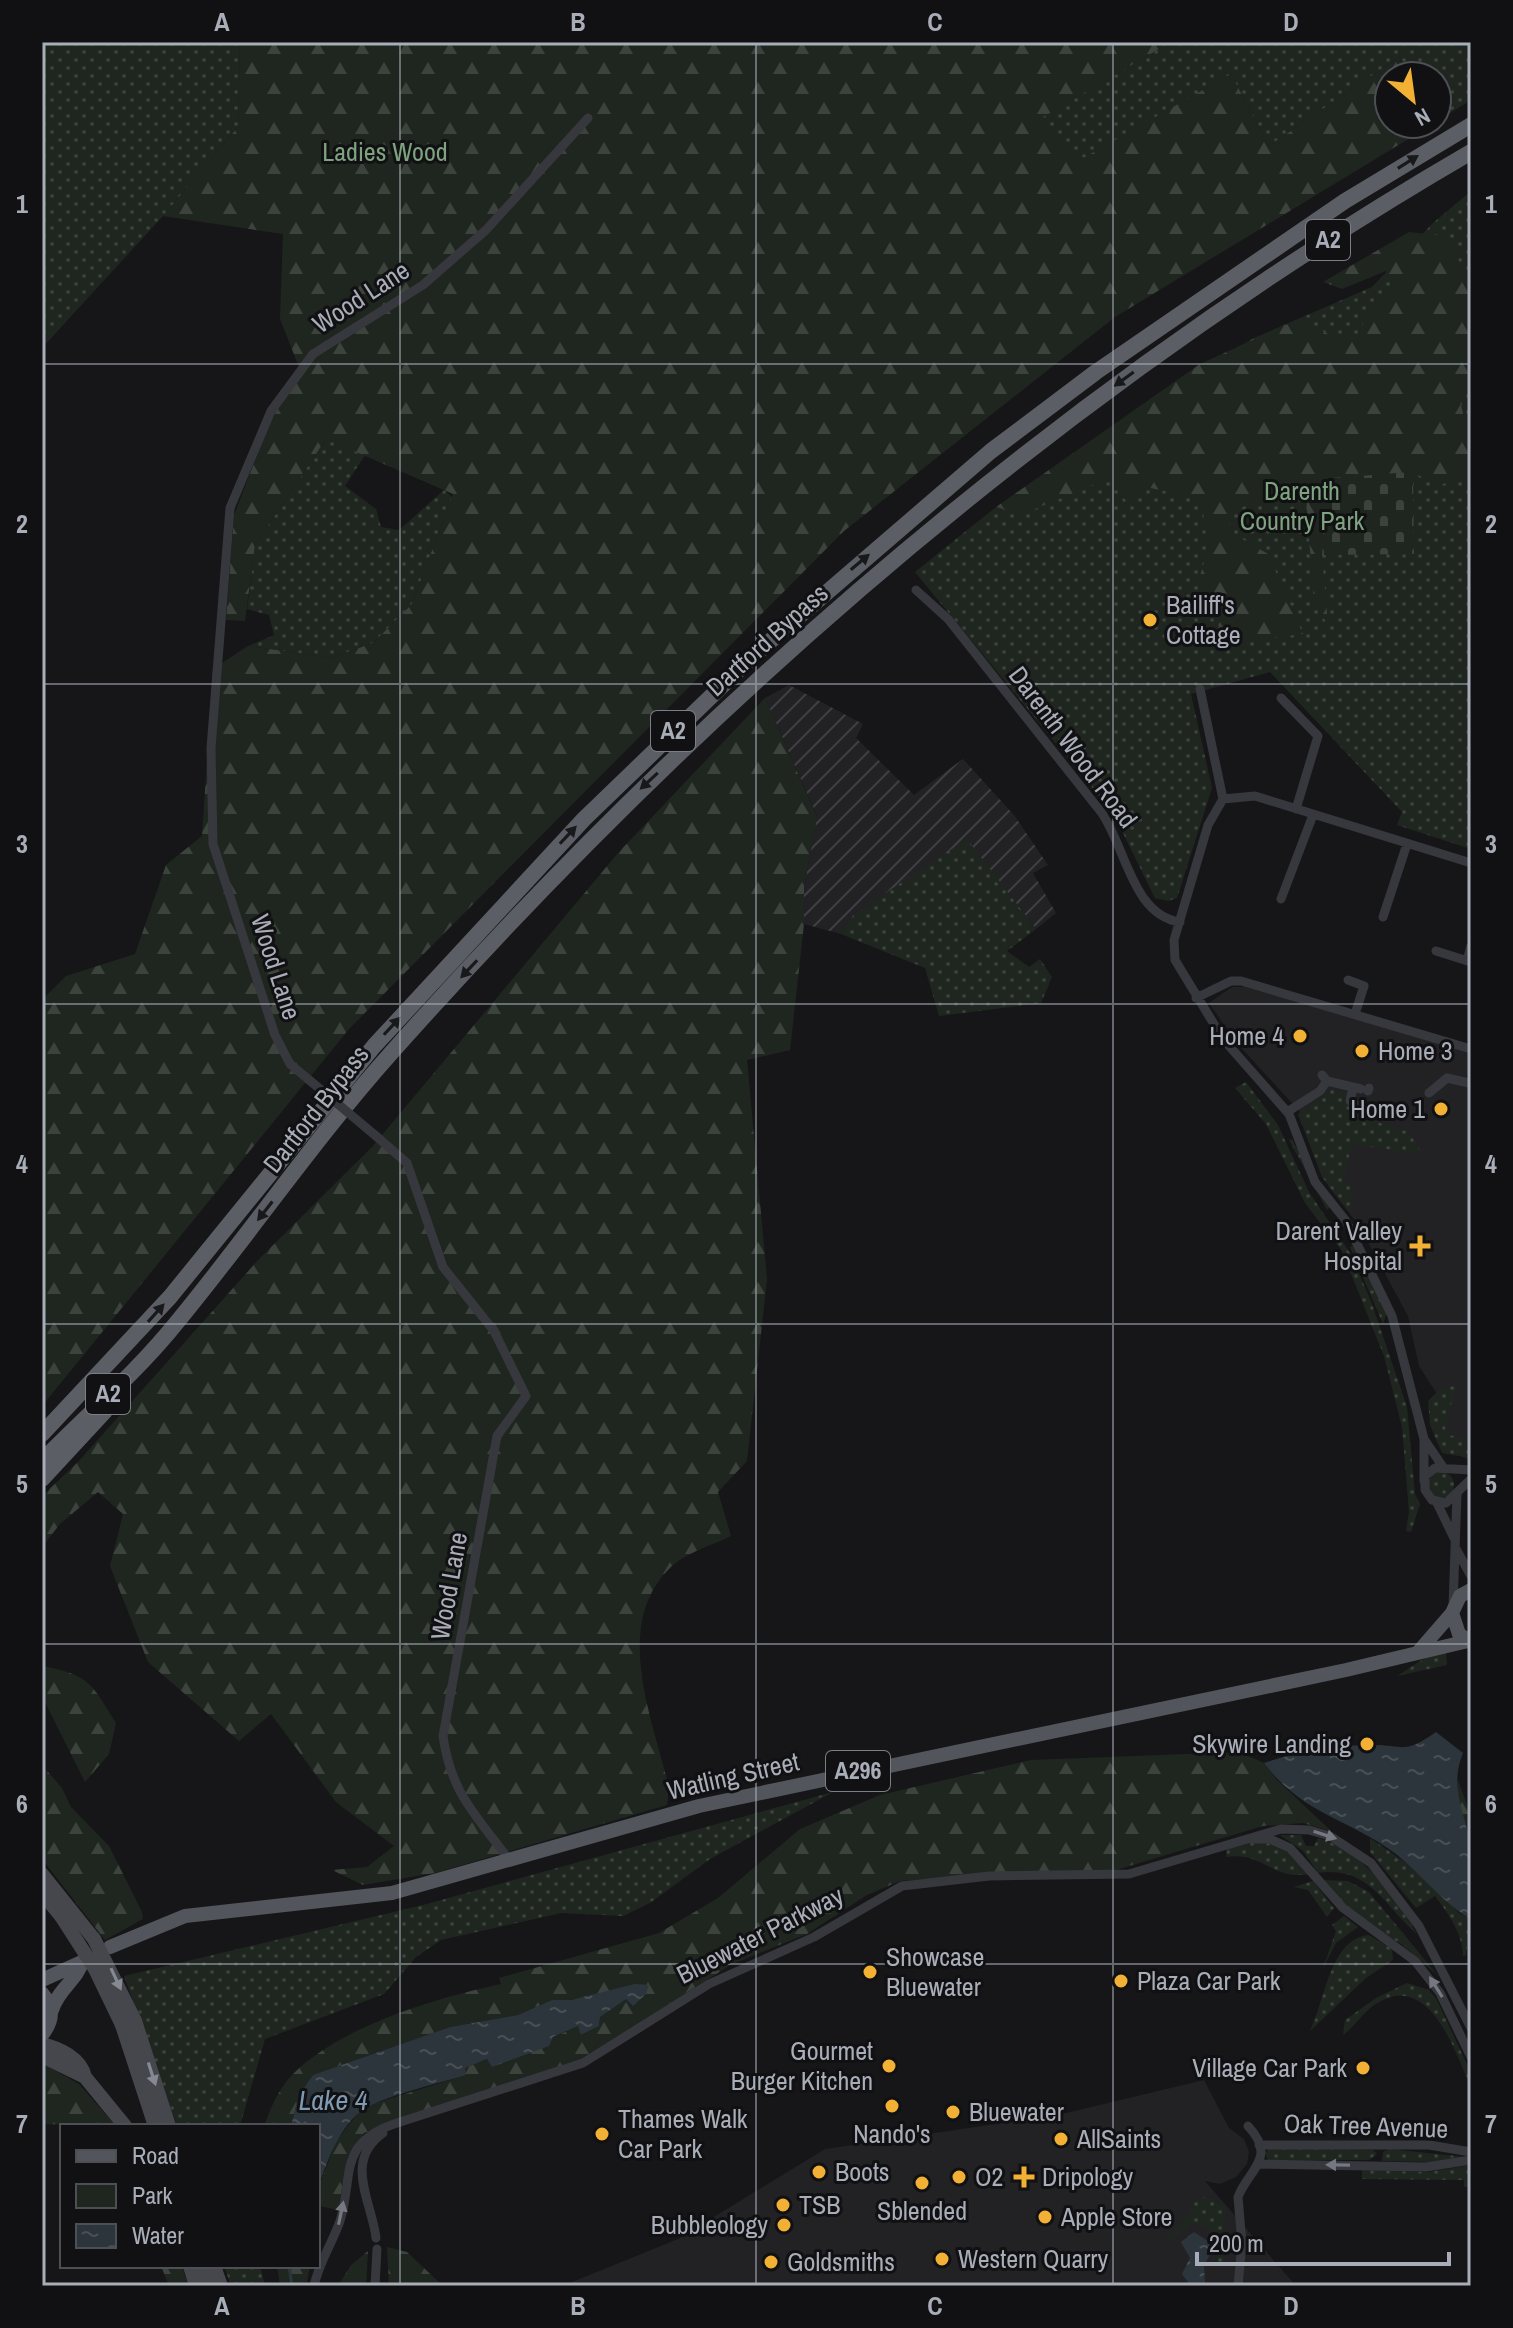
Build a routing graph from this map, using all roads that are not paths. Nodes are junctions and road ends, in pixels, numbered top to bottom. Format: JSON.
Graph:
{"nodes":[{"id":1,"x":588,"y":118,"type":"dead end"},
{"id":2,"x":1471,"y":125,"type":"edge"},
{"id":3,"x":1471,"y":152,"type":"edge"},
{"id":4,"x":1471,"y":163,"type":"edge"},
{"id":5,"x":1189,"y":335,"type":"junction"},
{"id":6,"x":916,"y":590,"type":"dead end"},
{"id":7,"x":1200,"y":689,"type":"dead end"},
{"id":8,"x":1281,"y":698,"type":"dead end"},
{"id":9,"x":1223,"y":799,"type":"junction"},
{"id":10,"x":1296,"y":809,"type":"junction"},
{"id":11,"x":1313,"y":815,"type":"junction"},
{"id":12,"x":1407,"y":844,"type":"junction"},
{"id":13,"x":1471,"y":863,"type":"edge"},
{"id":14,"x":1281,"y":899,"type":"dead end"},
{"id":15,"x":1383,"y":917,"type":"dead end"},
{"id":16,"x":1180,"y":922,"type":"junction"},
{"id":17,"x":1471,"y":946,"type":"edge"},
{"id":18,"x":1436,"y":951,"type":"dead end"},
{"id":19,"x":1469,"y":962,"type":"edge"},
{"id":20,"x":1348,"y":980,"type":"dead end"},
{"id":21,"x":1196,"y":998,"type":"junction"},
{"id":22,"x":1355,"y":1014,"type":"junction"},
{"id":23,"x":1471,"y":1049,"type":"edge"},
{"id":24,"x":1469,"y":1083,"type":"edge"},
{"id":25,"x":1429,"y":1093,"type":"dead end"},
{"id":26,"x":1360,"y":1107,"type":"dead end"},
{"id":27,"x":1287,"y":1112,"type":"junction"},
{"id":28,"x":174,"y":1326,"type":"junction"},
{"id":29,"x":104,"y":1371,"type":"junction"},
{"id":30,"x":42,"y":1420,"type":"edge"},
{"id":31,"x":42,"y":1434,"type":"edge"},
{"id":32,"x":1424,"y":1439,"type":"junction"},
{"id":33,"x":42,"y":1461,"type":"edge"},
{"id":34,"x":1446,"y":1468,"type":"junction"},
{"id":35,"x":1471,"y":1470,"type":"edge"},
{"id":36,"x":42,"y":1479,"type":"edge"},
{"id":37,"x":1471,"y":1479,"type":"edge"},
{"id":38,"x":1424,"y":1481,"type":"junction"},
{"id":39,"x":1458,"y":1491,"type":"junction"},
{"id":40,"x":1437,"y":1503,"type":"junction"},
{"id":41,"x":1454,"y":1543,"type":"junction"},
{"id":42,"x":1471,"y":1576,"type":"edge"},
{"id":43,"x":1471,"y":1590,"type":"edge"},
{"id":44,"x":1452,"y":1613,"type":"junction"},
{"id":45,"x":1469,"y":1642,"type":"edge"},
{"id":46,"x":1419,"y":1651,"type":"junction"},
{"id":47,"x":1249,"y":1838,"type":"junction"},
{"id":48,"x":510,"y":1861,"type":"junction"},
{"id":49,"x":42,"y":1874,"type":"edge"},
{"id":50,"x":42,"y":1893,"type":"edge"},
{"id":51,"x":65,"y":1911,"type":"junction"},
{"id":52,"x":110,"y":1947,"type":"dead end"},
{"id":53,"x":42,"y":1980,"type":"edge"},
{"id":54,"x":42,"y":1993,"type":"edge"},
{"id":55,"x":52,"y":2010,"type":"junction"},
{"id":56,"x":128,"y":2023,"type":"junction"},
{"id":57,"x":1471,"y":2028,"type":"edge"},
{"id":58,"x":42,"y":2035,"type":"edge"},
{"id":59,"x":42,"y":2044,"type":"edge"},
{"id":60,"x":42,"y":2056,"type":"edge"},
{"id":61,"x":1471,"y":2057,"type":"edge"},
{"id":62,"x":85,"y":2077,"type":"junction"},
{"id":63,"x":404,"y":2123,"type":"junction"},
{"id":64,"x":123,"y":2124,"type":"edge"},
{"id":65,"x":154,"y":2124,"type":"edge"},
{"id":66,"x":168,"y":2124,"type":"edge"},
{"id":67,"x":1248,"y":2126,"type":"dead end"},
{"id":68,"x":1259,"y":2145,"type":"junction"},
{"id":69,"x":1381,"y":2146,"type":"junction"},
{"id":70,"x":1471,"y":2152,"type":"edge"},
{"id":71,"x":1471,"y":2160,"type":"edge"},
{"id":72,"x":1259,"y":2164,"type":"junction"},
{"id":73,"x":1381,"y":2164,"type":"junction"},
{"id":74,"x":314,"y":2286,"type":"edge"},
{"id":75,"x":375,"y":2286,"type":"edge"},
{"id":76,"x":1238,"y":2286,"type":"edge"}],
"edges":[{"from":1,"to":48,"type":"street","name":"Wood Lane","bridge":true},
{"from":29,"to":2,"type":"highway","name":"Dartford Bypass","number":"A2","one_way":true},
{"from":3,"to":5,"type":"highway","name":"Dartford Bypass","number":"A2"},
{"from":4,"to":5,"type":"highway","number":"A2"},
{"from":5,"to":28,"type":"highway","name":"Dartford Bypass","number":"A2","one_way":true},
{"from":6,"to":16,"type":"street","name":"Darenth Wood Road"},
{"from":7,"to":9,"type":"street"},
{"from":8,"to":10,"type":"street"},
{"from":9,"to":10,"type":"street"},
{"from":9,"to":16,"type":"street"},
{"from":10,"to":11,"type":"street"},
{"from":11,"to":12,"type":"street"},
{"from":11,"to":14,"type":"street"},
{"from":12,"to":13,"type":"street"},
{"from":12,"to":15,"type":"street"},
{"from":16,"to":21,"type":"street"},
{"from":17,"to":19,"type":"street"},
{"from":18,"to":19,"type":"street"},
{"from":20,"to":22,"type":"street"},
{"from":21,"to":22,"type":"street"},
{"from":21,"to":27,"type":"street"},
{"from":22,"to":23,"type":"street"},
{"from":24,"to":25,"type":"street"},
{"from":26,"to":27,"type":"street"},
{"from":27,"to":32,"type":"street"},
{"from":28,"to":33,"type":"highway","name":"Dartford Bypass","number":"A2"},
{"from":28,"to":36,"type":"highway"},
{"from":29,"to":30,"type":"highway","number":"A2"},
{"from":29,"to":31,"type":"highway","name":"Dartford Bypass","number":"A2"},
{"from":32,"to":34,"type":"street"},
{"from":32,"to":38,"type":"street"},
{"from":34,"to":35,"type":"street"},
{"from":34,"to":38,"type":"street"},
{"from":34,"to":39,"type":"street"},
{"from":37,"to":39,"type":"street"},
{"from":38,"to":40,"type":"street"},
{"from":39,"to":40,"type":"street"},
{"from":39,"to":41,"type":"street"},
{"from":40,"to":41,"type":"street"},
{"from":41,"to":42,"type":"street"},
{"from":41,"to":44,"type":"street"},
{"from":43,"to":44,"type":"main road"},
{"from":44,"to":45,"type":"main road"},
{"from":44,"to":46,"type":"main road"},
{"from":45,"to":46,"type":"main road","name":"Watling Street","number":"A296"},
{"from":46,"to":48,"type":"main road","name":"Watling Street","number":"A296"},
{"from":47,"to":57,"type":"street","name":"Bluewater Parkway","one_way":true},
{"from":61,"to":47,"type":"street","name":"Bluewater Parkway","one_way":true},
{"from":47,"to":63,"type":"street","name":"Bluewater Parkway"},
{"from":48,"to":52,"type":"main road","name":"Watling Street","number":"A296"},
{"from":49,"to":51,"type":"main road"},
{"from":50,"to":51,"type":"main road"},
{"from":51,"to":56,"type":"main road","bridge":true},
{"from":53,"to":55,"type":"main road"},
{"from":54,"to":55,"type":"main road"},
{"from":55,"to":58,"type":"main road"},
{"from":56,"to":65,"type":"main road"},
{"from":56,"to":66,"type":"main road","one_way":true},
{"from":59,"to":62,"type":"main road"},
{"from":60,"to":62,"type":"main road"},
{"from":62,"to":64,"type":"main road"},
{"from":74,"to":63,"type":"street","name":"Bluewater Parkway","one_way":true},
{"from":63,"to":75,"type":"street","name":"Bluewater Parkway"},
{"from":67,"to":68,"type":"street"},
{"from":68,"to":69,"type":"street","name":"Oak Tree Avenue"},
{"from":68,"to":72,"type":"street"},
{"from":69,"to":70,"type":"street","name":"Oak Tree Avenue"},
{"from":69,"to":73,"type":"street"},
{"from":71,"to":73,"type":"street","name":"Oak Tree Avenue"},
{"from":73,"to":72,"type":"street","name":"Oak Tree Avenue","one_way":true},
{"from":72,"to":76,"type":"street"}]}
